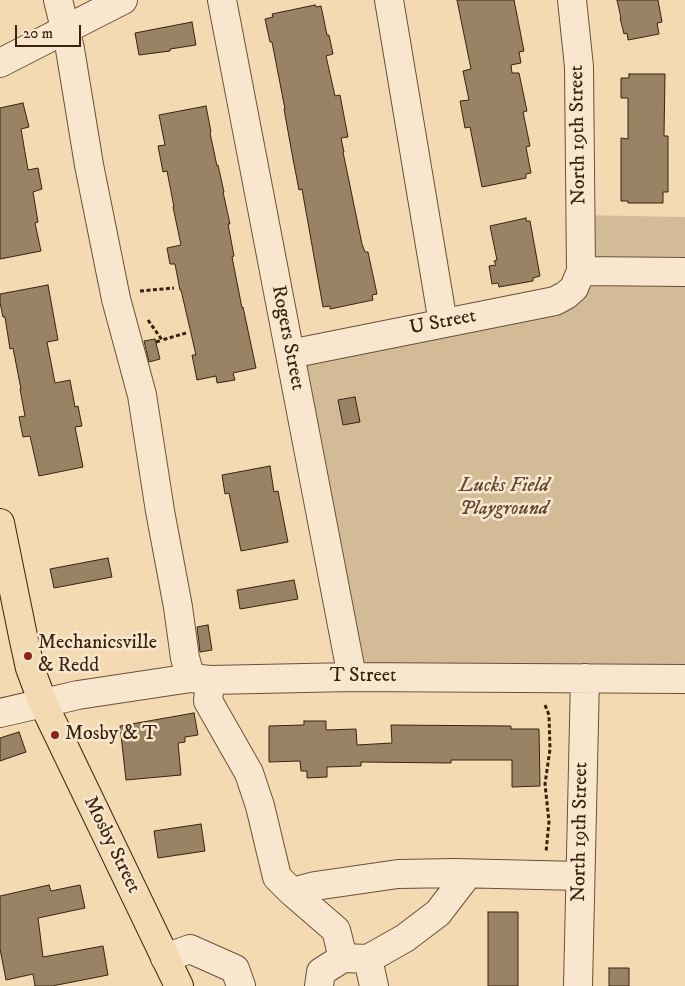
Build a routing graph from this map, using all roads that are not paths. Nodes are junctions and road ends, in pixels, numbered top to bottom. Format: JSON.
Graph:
{"nodes":[{"id":1,"x":58,"y":0,"type":"edge"},
{"id":2,"x":123,"y":0,"type":"edge"},
{"id":3,"x":222,"y":0,"type":"edge"},
{"id":4,"x":389,"y":0,"type":"edge"},
{"id":5,"x":572,"y":0,"type":"edge"},
{"id":6,"x":66,"y":29,"type":"junction"},
{"id":7,"x":0,"y":63,"type":"edge"},
{"id":8,"x":581,"y":271,"type":"junction"},
{"id":9,"x":685,"y":272,"type":"edge"},
{"id":10,"x":443,"y":323,"type":"junction"},
{"id":11,"x":290,"y":354,"type":"junction"},
{"id":12,"x":0,"y":523,"type":"edge"},
{"id":13,"x":352,"y":677,"type":"junction"},
{"id":14,"x":584,"y":678,"type":"junction"},
{"id":15,"x":201,"y":679,"type":"junction"},
{"id":16,"x":685,"y":679,"type":"edge"},
{"id":17,"x":43,"y":703,"type":"junction"},
{"id":18,"x":0,"y":713,"type":"edge"},
{"id":19,"x":468,"y":874,"type":"junction"},
{"id":20,"x":580,"y":876,"type":"junction"},
{"id":21,"x":292,"y":892,"type":"junction"},
{"id":22,"x":165,"y":958,"type":"junction"},
{"id":23,"x":355,"y":958,"type":"junction"},
{"id":24,"x":179,"y":986,"type":"edge"},
{"id":25,"x":240,"y":986,"type":"edge"},
{"id":26,"x":319,"y":986,"type":"edge"},
{"id":27,"x":374,"y":986,"type":"edge"},
{"id":28,"x":578,"y":986,"type":"edge"}],
"edges":[{"from":1,"to":6,"type":"street"},
{"from":2,"to":6,"type":"street"},
{"from":3,"to":11,"type":"street","name":"Rogers Street"},
{"from":4,"to":10,"type":"street"},
{"from":5,"to":8,"type":"street","name":"North 19th Street"},
{"from":6,"to":7,"type":"street"},
{"from":6,"to":15,"type":"street"},
{"from":8,"to":9,"type":"street"},
{"from":8,"to":10,"type":"street","name":"U Street"},
{"from":10,"to":11,"type":"street","name":"U Street"},
{"from":11,"to":13,"type":"street","name":"Rogers Street"},
{"from":12,"to":17,"type":"main road","name":"Mosby Street"},
{"from":13,"to":14,"type":"street","name":"T Street"},
{"from":13,"to":15,"type":"street","name":"T Street"},
{"from":14,"to":16,"type":"street","name":"T Street"},
{"from":14,"to":20,"type":"street","name":"North 19th Street"},
{"from":15,"to":17,"type":"street","name":"T Street"},
{"from":15,"to":21,"type":"street"},
{"from":17,"to":18,"type":"street","name":"T Street"},
{"from":17,"to":22,"type":"main road","name":"Mosby Street"},
{"from":19,"to":20,"type":"street"},
{"from":19,"to":21,"type":"street"},
{"from":19,"to":23,"type":"street"},
{"from":20,"to":28,"type":"street","name":"North 19th Street"},
{"from":21,"to":23,"type":"street"},
{"from":22,"to":24,"type":"main road","name":"Mosby Street"},
{"from":22,"to":25,"type":"street"},
{"from":23,"to":26,"type":"street"},
{"from":23,"to":27,"type":"street"}]}
